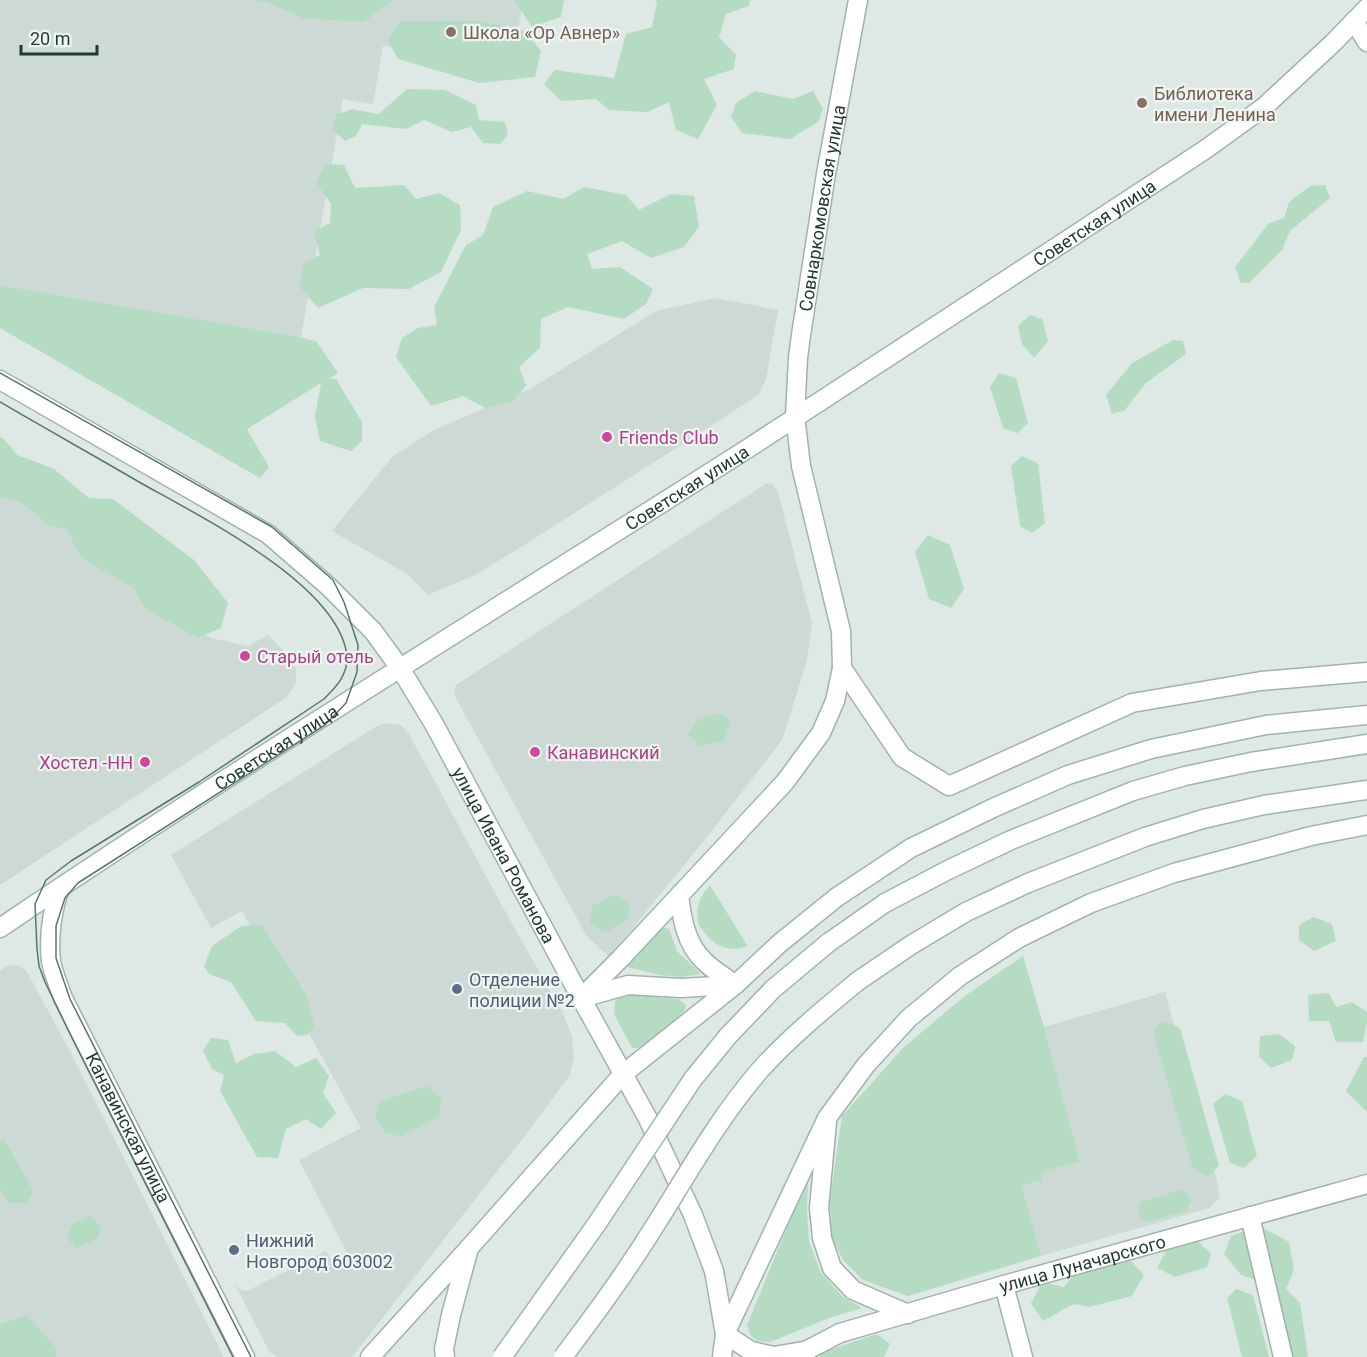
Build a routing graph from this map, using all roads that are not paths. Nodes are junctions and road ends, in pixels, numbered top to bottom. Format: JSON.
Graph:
{"nodes":[{"id":1,"x":858,"y":0,"type":"edge"},
{"id":2,"x":1367,"y":1,"type":"edge"},
{"id":3,"x":1367,"y":8,"type":"edge"},
{"id":4,"x":1354,"y":21,"type":"junction"},
{"id":5,"x":1367,"y":42,"type":"edge"},
{"id":6,"x":0,"y":380,"type":"edge"},
{"id":7,"x":795,"y":416,"type":"junction"},
{"id":8,"x":400,"y":668,"type":"junction"},
{"id":9,"x":842,"y":668,"type":"junction"},
{"id":10,"x":1367,"y":672,"type":"edge"},
{"id":11,"x":1367,"y":715,"type":"edge"},
{"id":12,"x":1367,"y":744,"type":"edge"},
{"id":13,"x":1367,"y":790,"type":"edge"},
{"id":14,"x":1367,"y":825,"type":"edge"},
{"id":15,"x":59,"y":890,"type":"junction"},
{"id":16,"x":679,"y":896,"type":"junction"},
{"id":17,"x":0,"y":928,"type":"edge"},
{"id":18,"x":735,"y":985,"type":"junction"},
{"id":19,"x":581,"y":998,"type":"junction"},
{"id":20,"x":622,"y":1074,"type":"junction"},
{"id":21,"x":827,"y":1118,"type":"junction"},
{"id":22,"x":1367,"y":1184,"type":"edge"},
{"id":23,"x":1250,"y":1216,"type":"junction"},
{"id":24,"x":469,"y":1248,"type":"junction"},
{"id":25,"x":1004,"y":1285,"type":"junction"},
{"id":26,"x":908,"y":1314,"type":"junction"},
{"id":27,"x":725,"y":1334,"type":"junction"},
{"id":28,"x":798,"y":1354,"type":"edge"},
{"id":29,"x":245,"y":1357,"type":"edge"},
{"id":30,"x":370,"y":1357,"type":"edge"},
{"id":31,"x":445,"y":1357,"type":"edge"},
{"id":32,"x":502,"y":1357,"type":"edge"},
{"id":33,"x":563,"y":1357,"type":"edge"},
{"id":34,"x":722,"y":1357,"type":"edge"},
{"id":35,"x":1023,"y":1357,"type":"edge"},
{"id":36,"x":1283,"y":1357,"type":"edge"}],
"edges":[{"from":1,"to":7,"type":"main road","name":"Совнаркомовская улица"},
{"from":2,"to":4,"type":"main road","name":"Советская улица"},
{"from":3,"to":4,"type":"main road","name":"Советская улица"},
{"from":4,"to":5,"type":"main road"},
{"from":4,"to":7,"type":"main road","name":"Советская улица"},
{"from":6,"to":8,"type":"main road","name":"улица Ивана Романова"},
{"from":7,"to":8,"type":"main road","name":"Советская улица"},
{"from":7,"to":9,"type":"main road","name":"Совнаркомовская улица"},
{"from":8,"to":15,"type":"main road","name":"Советская улица"},
{"from":8,"to":19,"type":"main road","name":"улица Ивана Романова"},
{"from":9,"to":10,"type":"main road"},
{"from":9,"to":16,"type":"main road","name":"Совнаркомовская улица"},
{"from":11,"to":18,"type":"main road"},
{"from":12,"to":32,"type":"main road","bridge":true},
{"from":13,"to":33,"type":"main road","bridge":true},
{"from":14,"to":21,"type":"main road"},
{"from":15,"to":17,"type":"main road","name":"Советская улица"},
{"from":15,"to":29,"type":"main road","name":"Канавинская улица"},
{"from":16,"to":18,"type":"main road"},
{"from":16,"to":19,"type":"main road","name":"Совнаркомовская улица"},
{"from":18,"to":19,"type":"main road"},
{"from":18,"to":20,"type":"main road"},
{"from":19,"to":20,"type":"main road","name":"улица Ивана Романова"},
{"from":20,"to":24,"type":"main road"},
{"from":20,"to":27,"type":"main road","name":"улица Ивана Романова"},
{"from":21,"to":26,"type":"main road"},
{"from":21,"to":27,"type":"main road"},
{"from":22,"to":23,"type":"main road","name":"улица Луначарского"},
{"from":23,"to":25,"type":"main road","name":"улица Луначарского"},
{"from":23,"to":36,"type":"main road"},
{"from":24,"to":30,"type":"main road"},
{"from":24,"to":31,"type":"main road"},
{"from":25,"to":26,"type":"main road","name":"улица Луначарского"},
{"from":25,"to":35,"type":"main road"},
{"from":26,"to":28,"type":"main road","name":"улица Луначарского"},
{"from":27,"to":28,"type":"main road","name":"улица Луначарского"},
{"from":27,"to":34,"type":"main road"}]}
